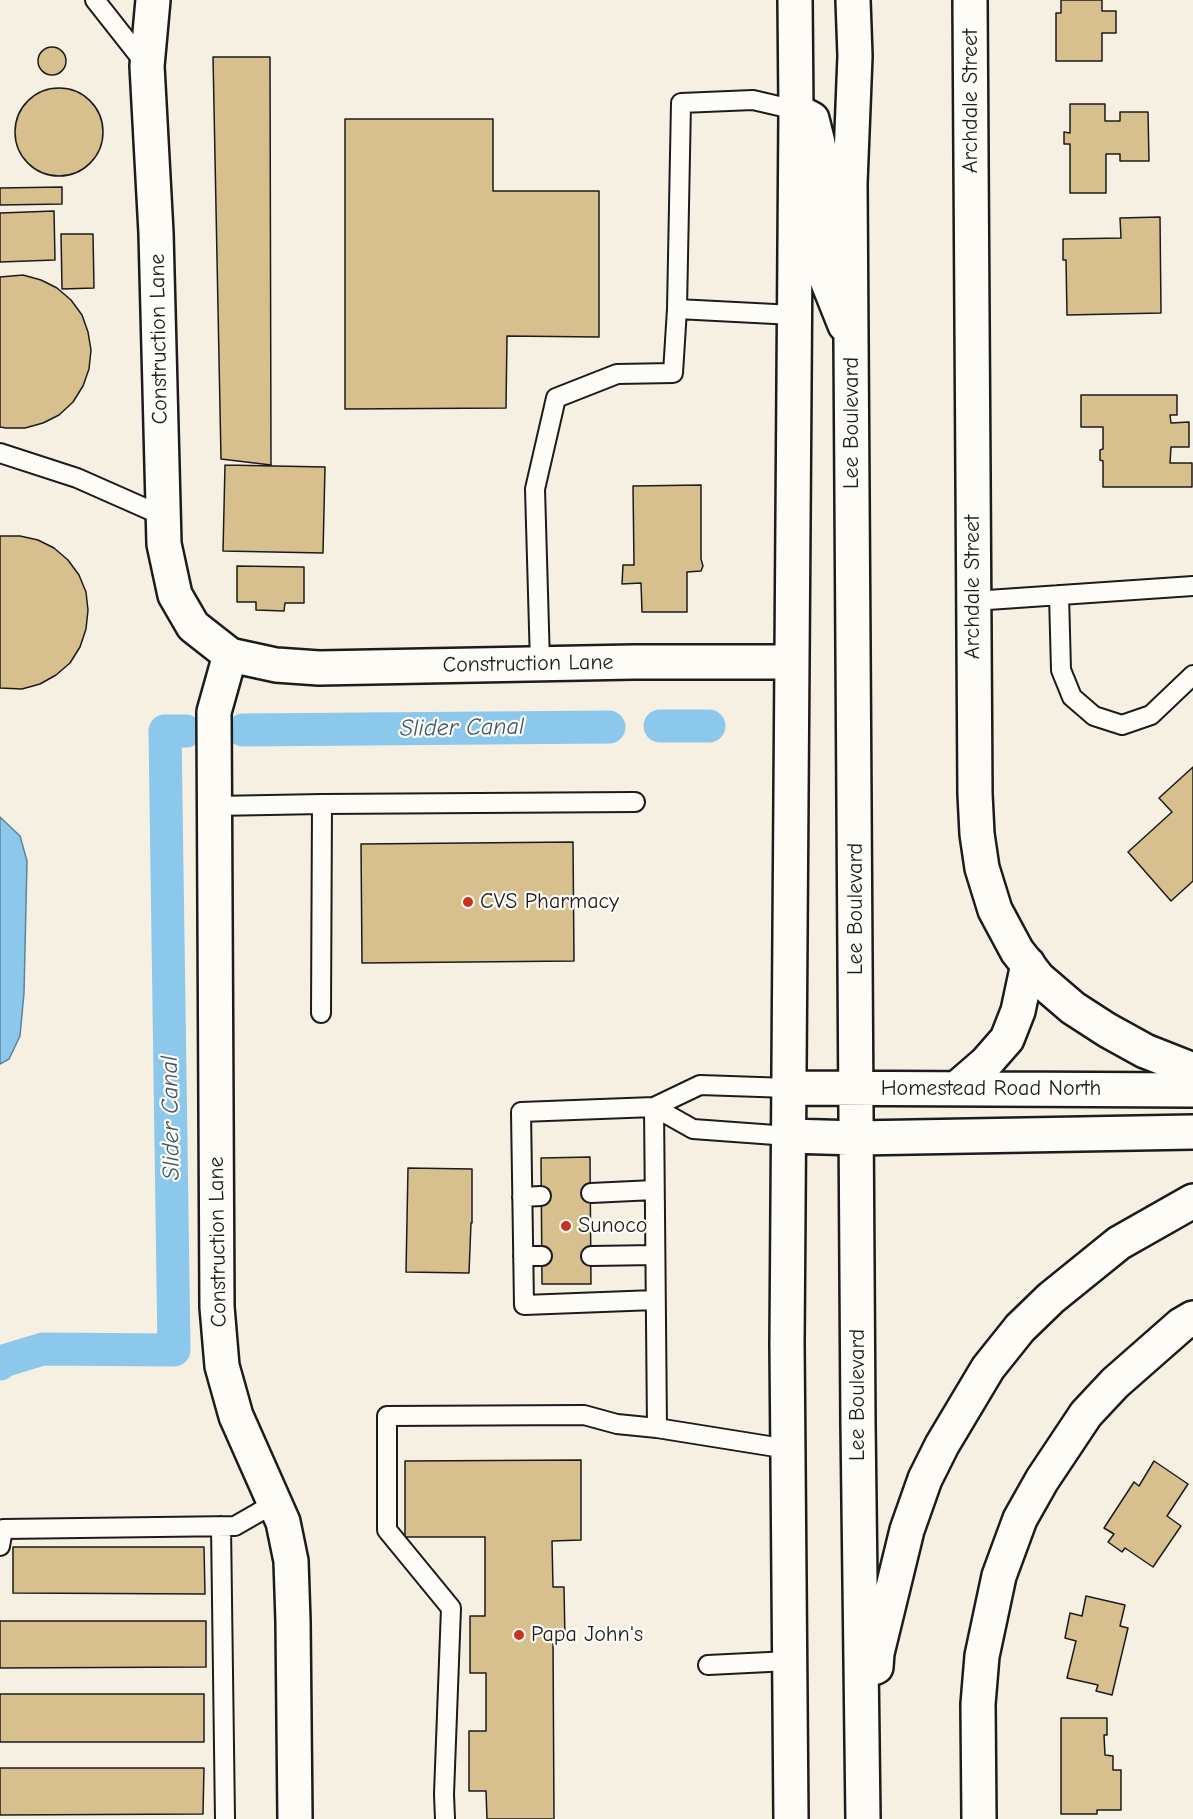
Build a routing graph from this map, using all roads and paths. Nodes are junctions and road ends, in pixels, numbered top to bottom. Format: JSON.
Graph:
{"nodes":[{"id":1,"x":95,"y":0,"type":"edge"},
{"id":2,"x":153,"y":0,"type":"edge"},
{"id":3,"x":795,"y":0,"type":"edge"},
{"id":4,"x":853,"y":0,"type":"edge"},
{"id":5,"x":970,"y":0,"type":"edge"},
{"id":6,"x":147,"y":66,"type":"junction"},
{"id":7,"x":796,"y":110,"type":"junction"},
{"id":8,"x":677,"y":309,"type":"junction"},
{"id":9,"x":794,"y":315,"type":"junction"},
{"id":10,"x":852,"y":340,"type":"junction"},
{"id":11,"x":0,"y":453,"type":"edge"},
{"id":12,"x":163,"y":516,"type":"junction"},
{"id":13,"x":1193,"y":586,"type":"edge"},
{"id":14,"x":1059,"y":595,"type":"junction"},
{"id":15,"x":973,"y":601,"type":"junction"},
{"id":16,"x":230,"y":655,"type":"junction"},
{"id":17,"x":791,"y":662,"type":"junction"},
{"id":18,"x":540,"y":663,"type":"junction"},
{"id":19,"x":1193,"y":675,"type":"edge"},
{"id":20,"x":635,"y":802,"type":"dead end"},
{"id":21,"x":322,"y":804,"type":"junction"},
{"id":22,"x":215,"y":806,"type":"junction"},
{"id":23,"x":1028,"y":964,"type":"junction"},
{"id":24,"x":321,"y":1013,"type":"dead end"},
{"id":25,"x":1193,"y":1070,"type":"edge"},
{"id":26,"x":789,"y":1088,"type":"junction"},
{"id":27,"x":857,"y":1089,"type":"junction"},
{"id":28,"x":956,"y":1089,"type":"junction"},
{"id":29,"x":1193,"y":1090,"type":"edge"},
{"id":30,"x":654,"y":1107,"type":"junction"},
{"id":31,"x":1193,"y":1132,"type":"edge"},
{"id":32,"x":789,"y":1136,"type":"junction"},
{"id":33,"x":857,"y":1138,"type":"junction"},
{"id":34,"x":654,"y":1190,"type":"junction"},
{"id":35,"x":591,"y":1193,"type":"dead end"},
{"id":36,"x":541,"y":1196,"type":"dead end"},
{"id":37,"x":522,"y":1197,"type":"junction"},
{"id":38,"x":1193,"y":1201,"type":"edge"},
{"id":39,"x":655,"y":1255,"type":"junction"},
{"id":40,"x":523,"y":1256,"type":"junction"},
{"id":41,"x":542,"y":1256,"type":"dead end"},
{"id":42,"x":591,"y":1256,"type":"dead end"},
{"id":43,"x":655,"y":1300,"type":"junction"},
{"id":44,"x":1193,"y":1318,"type":"edge"},
{"id":45,"x":657,"y":1428,"type":"junction"},
{"id":46,"x":788,"y":1449,"type":"junction"},
{"id":47,"x":275,"y":1503,"type":"junction"},
{"id":48,"x":221,"y":1526,"type":"junction"},
{"id":49,"x":0,"y":1546,"type":"edge"},
{"id":50,"x":789,"y":1661,"type":"junction"},
{"id":51,"x":708,"y":1665,"type":"dead end"},
{"id":52,"x":863,"y":1813,"type":"edge"},
{"id":53,"x":225,"y":1819,"type":"edge"},
{"id":54,"x":295,"y":1819,"type":"edge"},
{"id":55,"x":445,"y":1819,"type":"edge"},
{"id":56,"x":790,"y":1819,"type":"edge"},
{"id":57,"x":979,"y":1819,"type":"edge"}],
"edges":[{"from":1,"to":6,"type":"lane"},
{"from":2,"to":6,"type":"main road","name":"Construction Lane"},
{"from":3,"to":7,"type":"main road"},
{"from":4,"to":10,"type":"main road","name":"Lee Boulevard"},
{"from":5,"to":15,"type":"main road","name":"Archdale Street"},
{"from":6,"to":12,"type":"main road","name":"Construction Lane"},
{"from":7,"to":8,"type":"lane"},
{"from":7,"to":9,"type":"main road"},
{"from":7,"to":10,"type":"main road"},
{"from":8,"to":9,"type":"lane"},
{"from":8,"to":18,"type":"lane"},
{"from":9,"to":17,"type":"main road"},
{"from":10,"to":27,"type":"main road","name":"Lee Boulevard"},
{"from":11,"to":12,"type":"lane"},
{"from":12,"to":16,"type":"main road","name":"Construction Lane"},
{"from":13,"to":14,"type":"lane"},
{"from":14,"to":15,"type":"lane"},
{"from":14,"to":19,"type":"lane"},
{"from":15,"to":23,"type":"main road","name":"Archdale Street"},
{"from":16,"to":18,"type":"main road","name":"Construction Lane"},
{"from":16,"to":22,"type":"main road","name":"Construction Lane"},
{"from":17,"to":18,"type":"main road","name":"Construction Lane"},
{"from":17,"to":26,"type":"main road"},
{"from":20,"to":21,"type":"lane"},
{"from":21,"to":22,"type":"lane"},
{"from":21,"to":24,"type":"lane"},
{"from":22,"to":47,"type":"main road","name":"Construction Lane"},
{"from":23,"to":25,"type":"main road","name":"Archdale Street"},
{"from":23,"to":28,"type":"main road"},
{"from":26,"to":27,"type":"main road","name":"Homestead Road North"},
{"from":26,"to":30,"type":"lane"},
{"from":26,"to":32,"type":"main road"},
{"from":27,"to":28,"type":"main road","name":"Homestead Road North"},
{"from":27,"to":33,"type":"main road","name":"Lee Boulevard"},
{"from":28,"to":29,"type":"main road","name":"Homestead Road North"},
{"from":30,"to":32,"type":"lane"},
{"from":30,"to":34,"type":"lane"},
{"from":30,"to":37,"type":"lane"},
{"from":31,"to":33,"type":"main road","name":"Homestead Road North"},
{"from":32,"to":33,"type":"main road","name":"Homestead Road North"},
{"from":32,"to":46,"type":"main road"},
{"from":33,"to":52,"type":"main road","name":"Lee Boulevard"},
{"from":34,"to":35,"type":"lane"},
{"from":34,"to":39,"type":"lane"},
{"from":36,"to":37,"type":"lane"},
{"from":37,"to":40,"type":"lane"},
{"from":38,"to":52,"type":"main road"},
{"from":39,"to":42,"type":"lane"},
{"from":39,"to":43,"type":"lane"},
{"from":40,"to":41,"type":"lane"},
{"from":40,"to":43,"type":"lane"},
{"from":43,"to":45,"type":"lane"},
{"from":44,"to":57,"type":"main road"},
{"from":45,"to":46,"type":"lane"},
{"from":45,"to":55,"type":"lane"},
{"from":46,"to":50,"type":"main road"},
{"from":47,"to":48,"type":"lane"},
{"from":47,"to":54,"type":"main road","name":"Construction Lane"},
{"from":48,"to":49,"type":"lane"},
{"from":48,"to":53,"type":"lane"},
{"from":50,"to":51,"type":"lane"},
{"from":50,"to":56,"type":"main road"}]}
